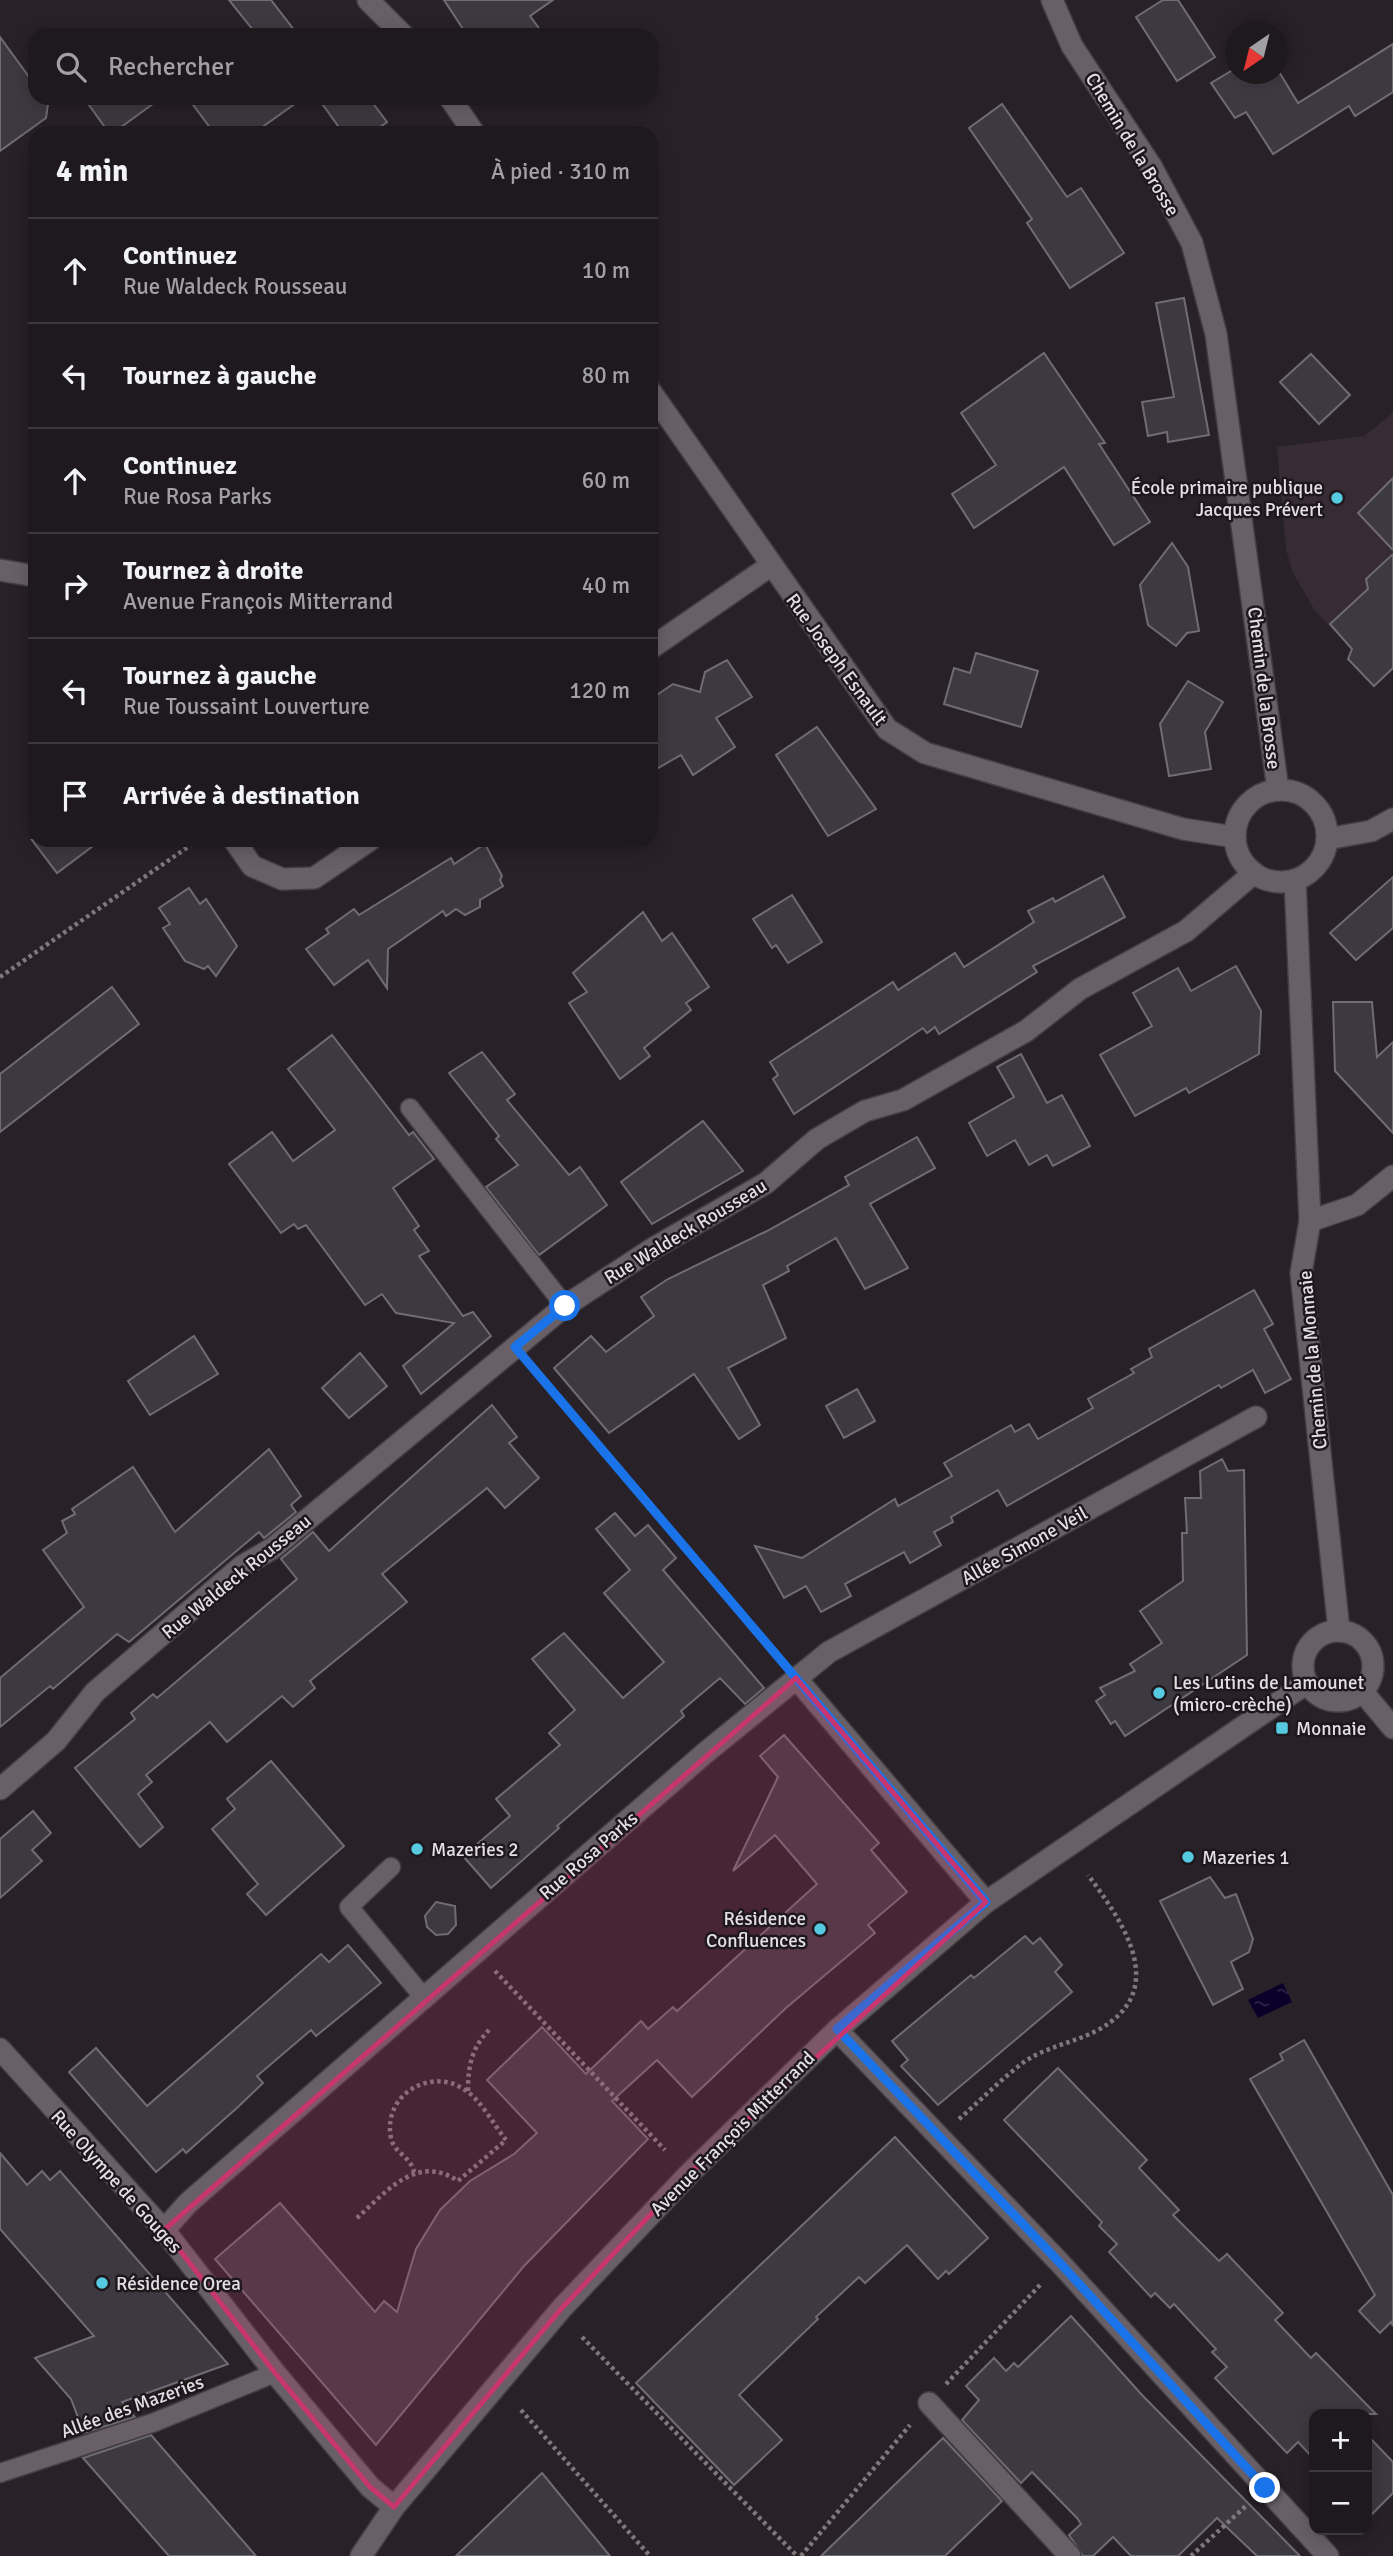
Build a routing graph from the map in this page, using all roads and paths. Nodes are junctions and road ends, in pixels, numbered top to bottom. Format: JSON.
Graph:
{"nodes":[{"id":1,"x":368,"y":0,"type":"edge"},
{"id":2,"x":1052,"y":0,"type":"edge"},
{"id":3,"x":396,"y":28,"type":"edge"},
{"id":4,"x":455,"y":105,"type":"edge"},
{"id":5,"x":469,"y":126,"type":"edge"},
{"id":6,"x":658,"y":402,"type":"edge"},
{"id":7,"x":770,"y":566,"type":"junction"},
{"id":8,"x":0,"y":570,"type":"edge"},
{"id":9,"x":28,"y":575,"type":"edge"},
{"id":10,"x":658,"y":643,"type":"edge"},
{"id":11,"x":1278,"y":790,"type":"junction"},
{"id":12,"x":1393,"y":819,"type":"edge"},
{"id":13,"x":1235,"y":837,"type":"junction"},
{"id":14,"x":1327,"y":839,"type":"junction"},
{"id":15,"x":188,"y":847,"type":"edge"},
{"id":16,"x":239,"y":847,"type":"edge"},
{"id":17,"x":360,"y":847,"type":"edge"},
{"id":18,"x":1254,"y":873,"type":"junction"},
{"id":19,"x":1295,"y":880,"type":"junction"},
{"id":20,"x":0,"y":977,"type":"edge"},
{"id":21,"x":410,"y":1108,"type":"dead end"},
{"id":22,"x":1393,"y":1176,"type":"edge"},
{"id":23,"x":1310,"y":1221,"type":"junction"},
{"id":24,"x":565,"y":1306,"type":"junction"},
{"id":25,"x":515,"y":1347,"type":"junction"},
{"id":26,"x":1256,"y":1417,"type":"dead end"},
{"id":27,"x":1339,"y":1631,"type":"junction"},
{"id":28,"x":796,"y":1678,"type":"junction"},
{"id":29,"x":1307,"y":1683,"type":"junction"},
{"id":30,"x":1362,"y":1691,"type":"junction"},
{"id":31,"x":1393,"y":1728,"type":"edge"},
{"id":32,"x":0,"y":1788,"type":"edge"},
{"id":33,"x":391,"y":1867,"type":"dead end"},
{"id":34,"x":1088,"y":1875,"type":"dead end"},
{"id":35,"x":986,"y":1902,"type":"junction"},
{"id":36,"x":477,"y":1953,"type":"junction"},
{"id":37,"x":425,"y":1999,"type":"junction"},
{"id":38,"x":490,"y":2029,"type":"dead end"},
{"id":39,"x":837,"y":2029,"type":"junction"},
{"id":40,"x":0,"y":2049,"type":"edge"},
{"id":41,"x":468,"y":2091,"type":"junction"},
{"id":42,"x":950,"y":2127,"type":"dead end"},
{"id":43,"x":665,"y":2150,"type":"dead end"},
{"id":44,"x":414,"y":2172,"type":"junction"},
{"id":45,"x":357,"y":2218,"type":"dead end"},
{"id":46,"x":164,"y":2230,"type":"junction"},
{"id":47,"x":582,"y":2337,"type":"dead end"},
{"id":48,"x":275,"y":2373,"type":"junction"},
{"id":49,"x":929,"y":2403,"type":"dead end"},
{"id":50,"x":521,"y":2410,"type":"dead end"},
{"id":51,"x":0,"y":2473,"type":"edge"},
{"id":52,"x":1265,"y":2488,"type":"junction"},
{"id":53,"x":394,"y":2507,"type":"junction"},
{"id":54,"x":361,"y":2556,"type":"edge"},
{"id":55,"x":650,"y":2556,"type":"edge"},
{"id":56,"x":797,"y":2556,"type":"edge"},
{"id":57,"x":1070,"y":2556,"type":"edge"},
{"id":58,"x":1191,"y":2556,"type":"edge"},
{"id":59,"x":1328,"y":2556,"type":"edge"}],
"edges":[{"from":1,"to":3,"type":"street"},
{"from":2,"to":11,"type":"street","name":"Chemin de la Brosse"},
{"from":4,"to":5,"type":"street"},
{"from":6,"to":7,"type":"street","name":"Rue Joseph Esnault"},
{"from":7,"to":10,"type":"street"},
{"from":7,"to":13,"type":"street","name":"Rue Joseph Esnault"},
{"from":8,"to":9,"type":"street"},
{"from":11,"to":13,"type":"street"},
{"from":11,"to":14,"type":"street"},
{"from":12,"to":14,"type":"street"},
{"from":13,"to":18,"type":"street"},
{"from":14,"to":19,"type":"street"},
{"from":15,"to":20,"type":"path"},
{"from":16,"to":17,"type":"street"},
{"from":18,"to":19,"type":"street"},
{"from":18,"to":24,"type":"street","name":"Rue Waldeck Rousseau"},
{"from":19,"to":23,"type":"street","name":"Chemin de la Monnaie"},
{"from":21,"to":24,"type":"lane"},
{"from":22,"to":23,"type":"street"},
{"from":23,"to":27,"type":"street","name":"Chemin de la Monnaie"},
{"from":24,"to":25,"type":"street","name":"Rue Waldeck Rousseau"},
{"from":25,"to":28,"type":"path"},
{"from":25,"to":32,"type":"street","name":"Rue Waldeck Rousseau"},
{"from":26,"to":28,"type":"street","name":"Allée Simone Veil"},
{"from":27,"to":29,"type":"street"},
{"from":27,"to":30,"type":"street"},
{"from":28,"to":35,"type":"street"},
{"from":28,"to":36,"type":"street","name":"Rue Rosa Parks"},
{"from":29,"to":30,"type":"street"},
{"from":29,"to":35,"type":"street","name":"Avenue François Mitterrand"},
{"from":30,"to":31,"type":"street"},
{"from":33,"to":37,"type":"lane"},
{"from":34,"to":42,"type":"path"},
{"from":35,"to":39,"type":"street","name":"Avenue François Mitterrand"},
{"from":36,"to":37,"type":"street","name":"Rue Rosa Parks"},
{"from":36,"to":43,"type":"path"},
{"from":37,"to":46,"type":"street","name":"Rue Rosa Parks"},
{"from":38,"to":41,"type":"path"},
{"from":39,"to":52,"type":"street"},
{"from":39,"to":53,"type":"street","name":"Avenue François Mitterrand"},
{"from":40,"to":46,"type":"street","name":"Rue Olympe de Gouges"},
{"from":41,"to":44,"type":"path"},
{"from":41,"to":44,"type":"path"},
{"from":44,"to":45,"type":"path"},
{"from":46,"to":48,"type":"street","name":"Rue Olympe de Gouges"},
{"from":47,"to":56,"type":"path"},
{"from":48,"to":51,"type":"lane","name":"Allée des Mazeries"},
{"from":48,"to":53,"type":"street","name":"Rue Olympe de Gouges"},
{"from":49,"to":57,"type":"street"},
{"from":50,"to":55,"type":"path"},
{"from":52,"to":58,"type":"path"},
{"from":52,"to":59,"type":"street"},
{"from":53,"to":54,"type":"street","name":"Avenue François Mitterrand"}]}
